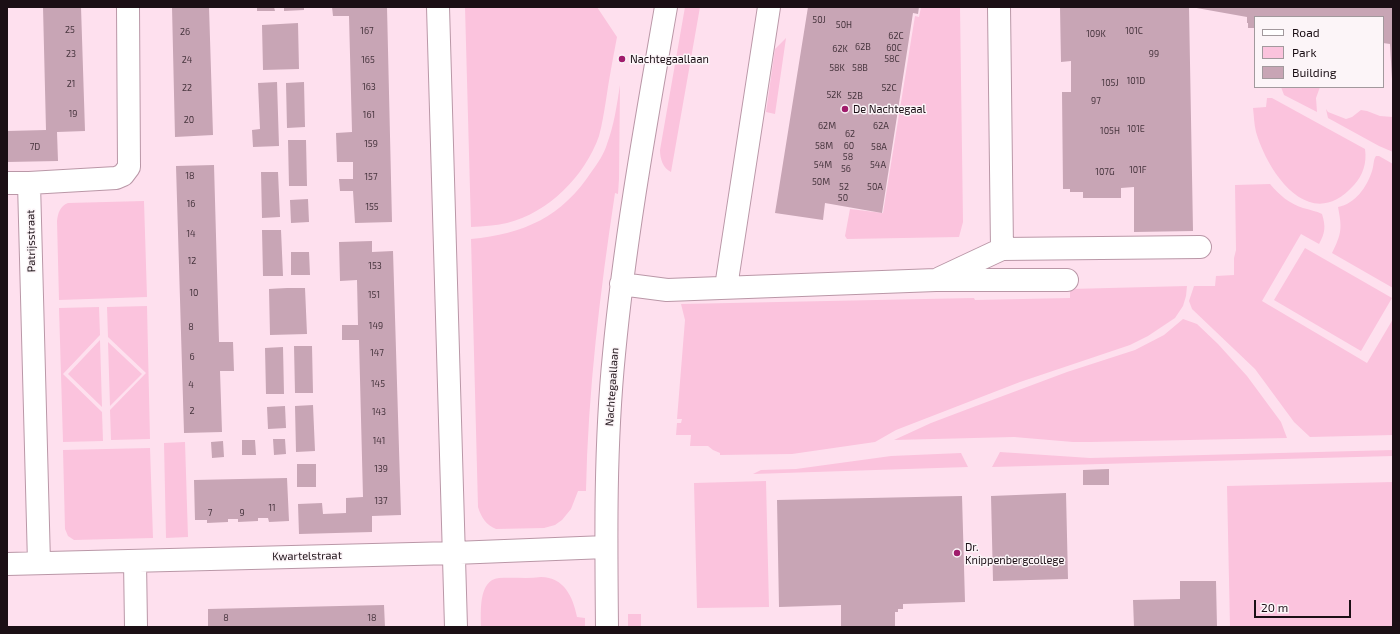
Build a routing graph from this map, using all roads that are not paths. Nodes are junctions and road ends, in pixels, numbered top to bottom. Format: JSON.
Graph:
{"nodes":[{"id":1,"x":128,"y":7,"type":"edge"},
{"id":2,"x":438,"y":7,"type":"edge"},
{"id":3,"x":666,"y":7,"type":"edge"},
{"id":4,"x":769,"y":7,"type":"edge"},
{"id":5,"x":999,"y":7,"type":"edge"},
{"id":6,"x":7,"y":183,"type":"edge"},
{"id":7,"x":29,"y":183,"type":"junction"},
{"id":8,"x":1200,"y":247,"type":"dead end"},
{"id":9,"x":1002,"y":249,"type":"junction"},
{"id":10,"x":936,"y":280,"type":"junction"},
{"id":11,"x":1067,"y":280,"type":"dead end"},
{"id":12,"x":621,"y":284,"type":"junction"},
{"id":13,"x":726,"y":287,"type":"junction"},
{"id":14,"x":606,"y":547,"type":"junction"},
{"id":15,"x":454,"y":552,"type":"junction"},
{"id":16,"x":135,"y":561,"type":"junction"},
{"id":17,"x":39,"y":563,"type":"junction"},
{"id":18,"x":7,"y":564,"type":"edge"},
{"id":19,"x":136,"y":627,"type":"edge"},
{"id":20,"x":456,"y":627,"type":"edge"},
{"id":21,"x":607,"y":627,"type":"edge"}],
"edges":[{"from":1,"to":7,"type":"street"},
{"from":2,"to":15,"type":"street"},
{"from":3,"to":12,"type":"street","name":"Nachtegaallaan"},
{"from":4,"to":13,"type":"street"},
{"from":5,"to":9,"type":"street"},
{"from":6,"to":7,"type":"street"},
{"from":7,"to":17,"type":"street","name":"Patrijsstraat"},
{"from":8,"to":9,"type":"street"},
{"from":9,"to":10,"type":"street"},
{"from":10,"to":11,"type":"street"},
{"from":10,"to":13,"type":"street"},
{"from":12,"to":13,"type":"street"},
{"from":12,"to":14,"type":"street","name":"Nachtegaallaan"},
{"from":14,"to":15,"type":"street","name":"Kwartelstraat"},
{"from":14,"to":21,"type":"street","name":"Nachtegaallaan"},
{"from":15,"to":16,"type":"street","name":"Kwartelstraat"},
{"from":15,"to":20,"type":"street"},
{"from":16,"to":17,"type":"street","name":"Kwartelstraat"},
{"from":16,"to":19,"type":"street"},
{"from":17,"to":18,"type":"street","name":"Kwartelstraat"}]}
